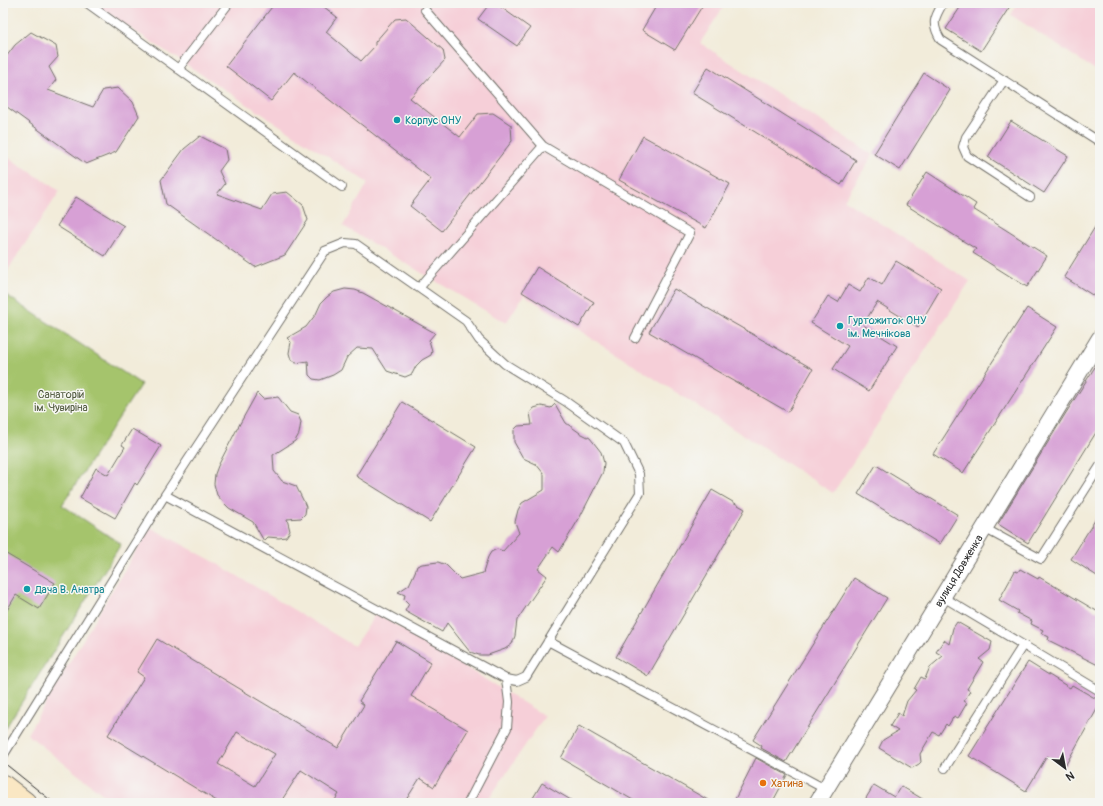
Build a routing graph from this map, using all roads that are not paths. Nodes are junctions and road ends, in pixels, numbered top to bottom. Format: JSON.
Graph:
{"nodes":[{"id":1,"x":87,"y":3,"type":"edge"},
{"id":2,"x":229,"y":3,"type":"edge"},
{"id":3,"x":944,"y":3,"type":"edge"},
{"id":4,"x":424,"y":10,"type":"dead end"},
{"id":5,"x":178,"y":69,"type":"junction"},
{"id":6,"x":1004,"y":80,"type":"junction"},
{"id":7,"x":1100,"y":142,"type":"edge"},
{"id":8,"x":543,"y":146,"type":"junction"},
{"id":9,"x":342,"y":187,"type":"dead end"},
{"id":10,"x":1030,"y":197,"type":"dead end"},
{"id":11,"x":419,"y":288,"type":"junction"},
{"id":12,"x":635,"y":338,"type":"dead end"},
{"id":13,"x":1100,"y":338,"type":"edge"},
{"id":14,"x":1100,"y":466,"type":"edge"},
{"id":15,"x":165,"y":495,"type":"junction"},
{"id":16,"x":984,"y":528,"type":"junction"},
{"id":17,"x":943,"y":596,"type":"junction"},
{"id":18,"x":548,"y":641,"type":"junction"},
{"id":19,"x":1023,"y":645,"type":"junction"},
{"id":20,"x":506,"y":679,"type":"junction"},
{"id":21,"x":1100,"y":691,"type":"edge"},
{"id":22,"x":3,"y":756,"type":"edge"},
{"id":23,"x":945,"y":768,"type":"dead end"},
{"id":24,"x":3,"y":786,"type":"edge"},
{"id":25,"x":826,"y":789,"type":"junction"},
{"id":26,"x":25,"y":803,"type":"edge"},
{"id":27,"x":468,"y":803,"type":"edge"},
{"id":28,"x":817,"y":803,"type":"edge"}],
"edges":[{"from":1,"to":5,"type":"lane"},
{"from":2,"to":5,"type":"lane"},
{"from":3,"to":6,"type":"lane"},
{"from":4,"to":8,"type":"lane"},
{"from":5,"to":9,"type":"lane"},
{"from":6,"to":7,"type":"lane"},
{"from":6,"to":10,"type":"lane"},
{"from":8,"to":11,"type":"lane"},
{"from":8,"to":12,"type":"lane"},
{"from":11,"to":15,"type":"lane"},
{"from":11,"to":18,"type":"lane"},
{"from":13,"to":16,"type":"street","name":"вулиця Довженка"},
{"from":14,"to":16,"type":"lane"},
{"from":15,"to":20,"type":"lane"},
{"from":15,"to":22,"type":"lane"},
{"from":16,"to":17,"type":"street","name":"вулиця Довженка"},
{"from":17,"to":19,"type":"lane"},
{"from":17,"to":25,"type":"street","name":"вулиця Довженка"},
{"from":18,"to":20,"type":"lane"},
{"from":18,"to":25,"type":"lane"},
{"from":19,"to":21,"type":"lane"},
{"from":19,"to":23,"type":"lane"},
{"from":20,"to":27,"type":"lane"},
{"from":24,"to":26,"type":"street"},
{"from":25,"to":28,"type":"street","name":"вулиця Довженка"}]}
